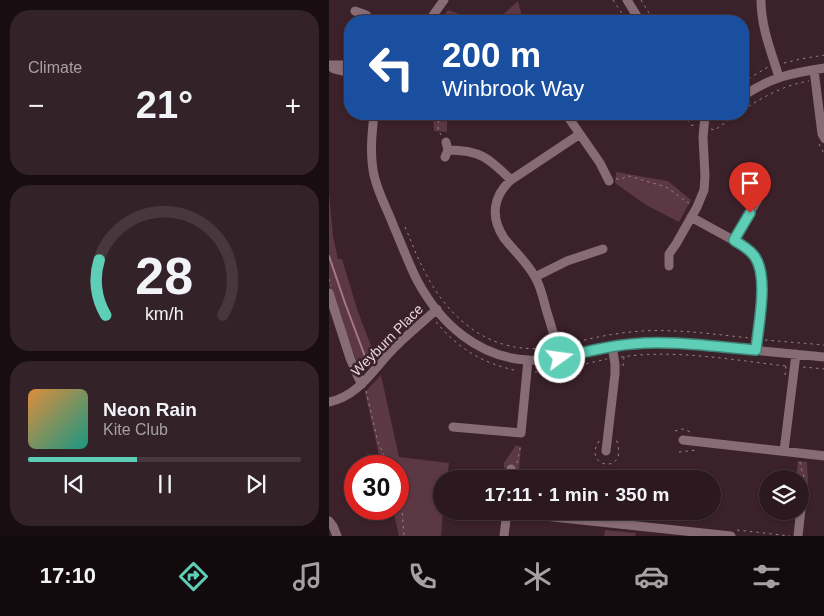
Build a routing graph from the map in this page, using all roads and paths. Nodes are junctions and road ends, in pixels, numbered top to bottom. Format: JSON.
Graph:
{"nodes":[{"id":1,"x":444,"y":0,"type":"edge"},
{"id":2,"x":613,"y":0,"type":"edge"},
{"id":3,"x":627,"y":0,"type":"edge"},
{"id":4,"x":641,"y":0,"type":"edge"},
{"id":5,"x":761,"y":0,"type":"edge"},
{"id":6,"x":369,"y":6,"type":"dead end"},
{"id":7,"x":355,"y":12,"type":"dead end"},
{"id":8,"x":362,"y":15,"type":"edge"},
{"id":9,"x":369,"y":15,"type":"edge"},
{"id":10,"x":433,"y":15,"type":"edge"},
{"id":11,"x":623,"y":15,"type":"edge"},
{"id":12,"x":636,"y":15,"type":"edge"},
{"id":13,"x":650,"y":15,"type":"edge"},
{"id":14,"x":783,"y":63,"type":"dead end"},
{"id":15,"x":329,"y":65,"type":"edge"},
{"id":16,"x":344,"y":65,"type":"edge"},
{"id":17,"x":824,"y":68,"type":"edge"},
{"id":18,"x":814,"y":70,"type":"junction"},
{"id":19,"x":344,"y":72,"type":"edge"},
{"id":20,"x":783,"y":76,"type":"junction"},
{"id":21,"x":815,"y":80,"type":"junction"},
{"id":22,"x":790,"y":86,"type":"junction"},
{"id":23,"x":749,"y":92,"type":"edge"},
{"id":24,"x":749,"y":106,"type":"edge"},
{"id":25,"x":373,"y":120,"type":"edge"},
{"id":26,"x":439,"y":120,"type":"edge"},
{"id":27,"x":570,"y":120,"type":"edge"},
{"id":28,"x":702,"y":120,"type":"edge"},
{"id":29,"x":580,"y":134,"type":"junction"},
{"id":30,"x":824,"y":140,"type":"edge"},
{"id":31,"x":446,"y":150,"type":"joint"},
{"id":32,"x":604,"y":178,"type":"joint"},
{"id":33,"x":511,"y":180,"type":"junction"},
{"id":34,"x":758,"y":199,"type":"dead end"},
{"id":35,"x":697,"y":208,"type":"junction"},
{"id":36,"x":691,"y":217,"type":"junction"},
{"id":37,"x":405,"y":227,"type":"dead end"},
{"id":38,"x":734,"y":240,"type":"junction"},
{"id":39,"x":603,"y":249,"type":"dead end"},
{"id":40,"x":669,"y":266,"type":"dead end"},
{"id":41,"x":535,"y":277,"type":"junction"},
{"id":42,"x":329,"y":293,"type":"edge"},
{"id":43,"x":437,"y":309,"type":"junction"},
{"id":44,"x":757,"y":339,"type":"junction"},
{"id":45,"x":553,"y":345,"type":"junction"},
{"id":46,"x":824,"y":345,"type":"edge"},
{"id":47,"x":612,"y":346,"type":"junction"},
{"id":48,"x":756,"y":350,"type":"junction"},
{"id":49,"x":796,"y":354,"type":"junction"},
{"id":50,"x":824,"y":357,"type":"edge"},
{"id":51,"x":560,"y":358,"type":"junction"},
{"id":52,"x":528,"y":360,"type":"junction"},
{"id":53,"x":363,"y":384,"type":"junction"},
{"id":54,"x":329,"y":402,"type":"edge"},
{"id":55,"x":453,"y":427,"type":"dead end"},
{"id":56,"x":683,"y":440,"type":"dead end"},
{"id":57,"x":521,"y":444,"type":"dead end"},
{"id":58,"x":607,"y":451,"type":"dead end"},
{"id":59,"x":784,"y":451,"type":"junction"},
{"id":60,"x":801,"y":453,"type":"junction"},
{"id":61,"x":824,"y":456,"type":"edge"},
{"id":62,"x":513,"y":470,"type":"edge"},
{"id":63,"x":802,"y":470,"type":"edge"},
{"id":64,"x":329,"y":520,"type":"edge"},
{"id":65,"x":402,"y":520,"type":"edge"},
{"id":66,"x":506,"y":520,"type":"edge"},
{"id":67,"x":582,"y":520,"type":"edge"},
{"id":68,"x":799,"y":520,"type":"edge"},
{"id":69,"x":337,"y":536,"type":"edge"},
{"id":70,"x":403,"y":536,"type":"edge"},
{"id":71,"x":504,"y":536,"type":"edge"},
{"id":72,"x":731,"y":536,"type":"edge"},
{"id":73,"x":798,"y":536,"type":"edge"}],
"edges":[{"from":1,"to":10,"type":"street"},
{"from":2,"to":11,"type":"path"},
{"from":3,"to":12,"type":"street"},
{"from":4,"to":13,"type":"path"},
{"from":5,"to":20,"type":"street"},
{"from":6,"to":9,"type":"street"},
{"from":7,"to":8,"type":"street"},
{"from":14,"to":20,"type":"path"},
{"from":15,"to":16,"type":"street"},
{"from":15,"to":19,"type":"street"},
{"from":17,"to":18,"type":"street"},
{"from":18,"to":20,"type":"street"},
{"from":18,"to":21,"type":"street"},
{"from":20,"to":22,"type":"path"},
{"from":20,"to":23,"type":"street"},
{"from":21,"to":22,"type":"path"},
{"from":21,"to":30,"type":"street"},
{"from":22,"to":24,"type":"path"},
{"from":25,"to":43,"type":"street"},
{"from":26,"to":31,"type":"path"},
{"from":27,"to":29,"type":"street"},
{"from":28,"to":35,"type":"street"},
{"from":29,"to":32,"type":"street"},
{"from":29,"to":33,"type":"street"},
{"from":31,"to":33,"type":"street"},
{"from":32,"to":35,"type":"path"},
{"from":33,"to":41,"type":"street"},
{"from":34,"to":38,"type":"street"},
{"from":35,"to":36,"type":"street"},
{"from":36,"to":38,"type":"street"},
{"from":36,"to":40,"type":"street"},
{"from":37,"to":45,"type":"path"},
{"from":38,"to":44,"type":"street"},
{"from":39,"to":41,"type":"street"},
{"from":41,"to":45,"type":"street"},
{"from":42,"to":53,"type":"street"},
{"from":43,"to":52,"type":"street"},
{"from":43,"to":53,"type":"street","name":"Weyburn Place"},
{"from":44,"to":45,"type":"path"},
{"from":44,"to":46,"type":"path"},
{"from":44,"to":48,"type":"street"},
{"from":45,"to":51,"type":"street"},
{"from":47,"to":48,"type":"street"},
{"from":47,"to":51,"type":"street"},
{"from":47,"to":58,"type":"street"},
{"from":48,"to":49,"type":"street"},
{"from":49,"to":50,"type":"street"},
{"from":49,"to":59,"type":"street"},
{"from":51,"to":52,"type":"street"},
{"from":52,"to":55,"type":"street"},
{"from":53,"to":54,"type":"street","name":"Weyburn Place"},
{"from":56,"to":59,"type":"street"},
{"from":57,"to":62,"type":"path"},
{"from":59,"to":60,"type":"street"},
{"from":60,"to":61,"type":"street"},
{"from":60,"to":63,"type":"path"},
{"from":64,"to":69,"type":"street"},
{"from":65,"to":70,"type":"path"},
{"from":66,"to":71,"type":"street"},
{"from":67,"to":72,"type":"street"},
{"from":68,"to":73,"type":"street"}]}
